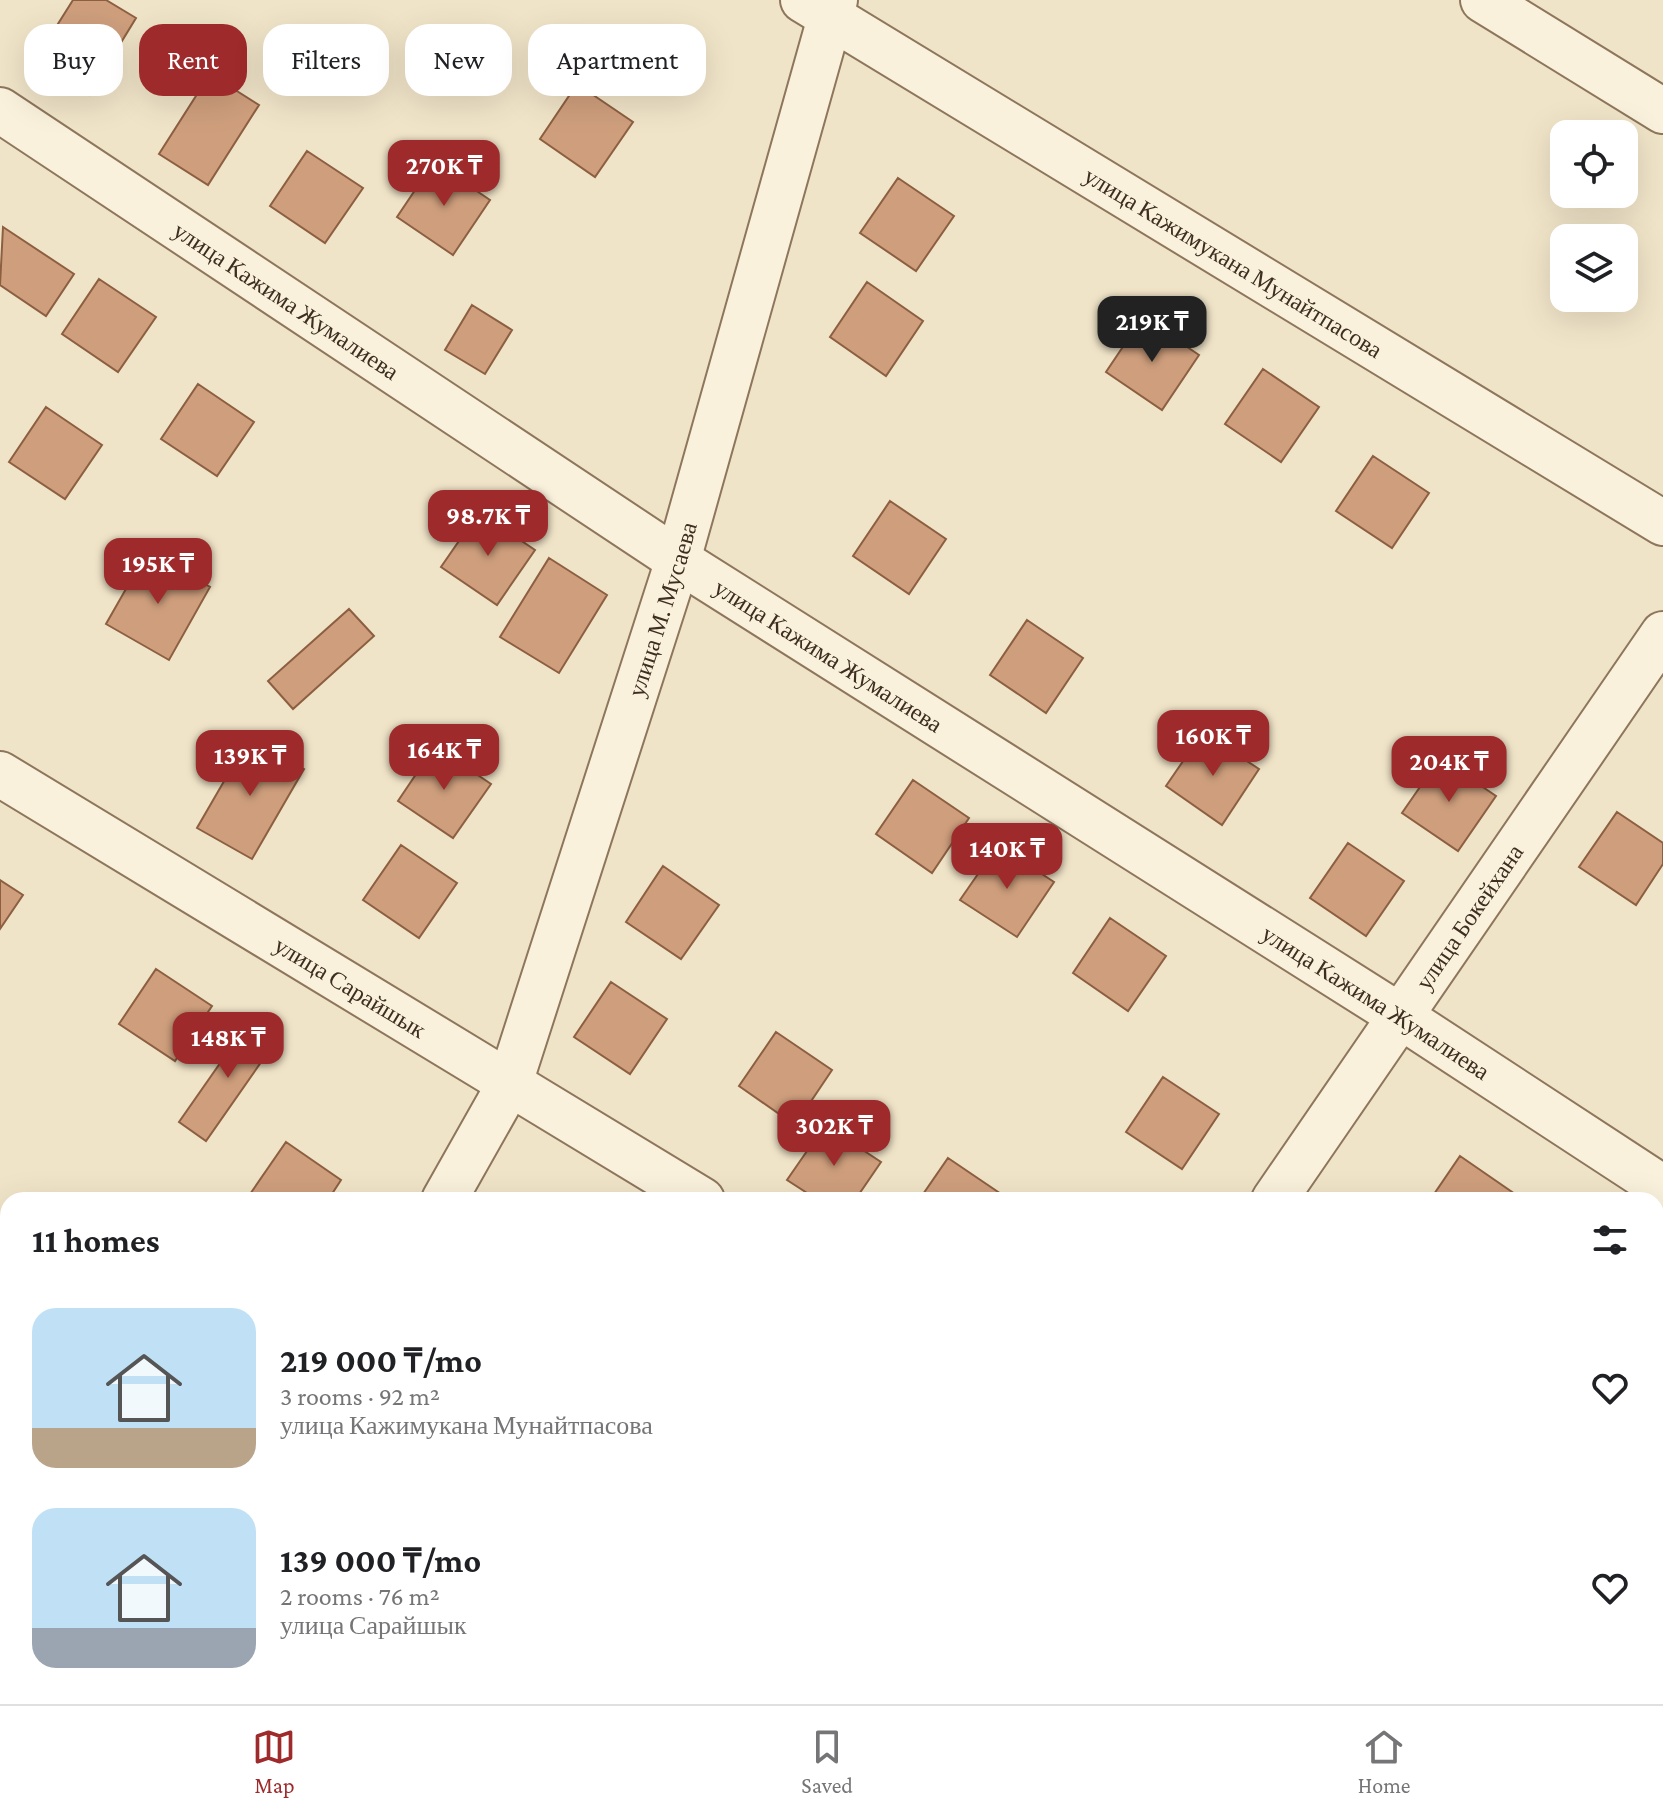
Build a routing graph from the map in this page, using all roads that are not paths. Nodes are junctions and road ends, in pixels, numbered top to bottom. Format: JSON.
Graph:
{"nodes":[{"id":1,"x":1483,"y":0,"type":"edge"},
{"id":2,"x":823,"y":6,"type":"edge"},
{"id":3,"x":0,"y":110,"type":"edge"},
{"id":4,"x":1663,"y":111,"type":"edge"},
{"id":5,"x":1663,"y":523,"type":"edge"},
{"id":6,"x":678,"y":560,"type":"junction"},
{"id":7,"x":1663,"y":634,"type":"edge"},
{"id":8,"x":0,"y":774,"type":"edge"},
{"id":9,"x":1400,"y":1016,"type":"junction"},
{"id":10,"x":510,"y":1083,"type":"junction"},
{"id":11,"x":1663,"y":1188,"type":"edge"},
{"id":12,"x":449,"y":1192,"type":"edge"},
{"id":13,"x":689,"y":1192,"type":"edge"},
{"id":14,"x":1279,"y":1192,"type":"edge"}],
"edges":[{"from":1,"to":4,"type":"street"},
{"from":2,"to":5,"type":"street","name":"улица Кажимукана Мунайтпасова"},
{"from":2,"to":6,"type":"street","name":"улица М. Мусаева"},
{"from":3,"to":6,"type":"street","name":"улица Кажима Жумалиева"},
{"from":6,"to":9,"type":"street","name":"улица Кажима Жумалиева"},
{"from":6,"to":10,"type":"street","name":"улица М. Мусаева"},
{"from":7,"to":9,"type":"street","name":"улица Бокейхана"},
{"from":8,"to":10,"type":"street","name":"улица Сарайшык"},
{"from":9,"to":11,"type":"street","name":"улица Кажима Жумалиева"},
{"from":9,"to":14,"type":"street","name":"улица Бокейхана"},
{"from":10,"to":12,"type":"street","name":"улица М. Мусаева"},
{"from":10,"to":13,"type":"street","name":"улица Сарайшык"}]}
